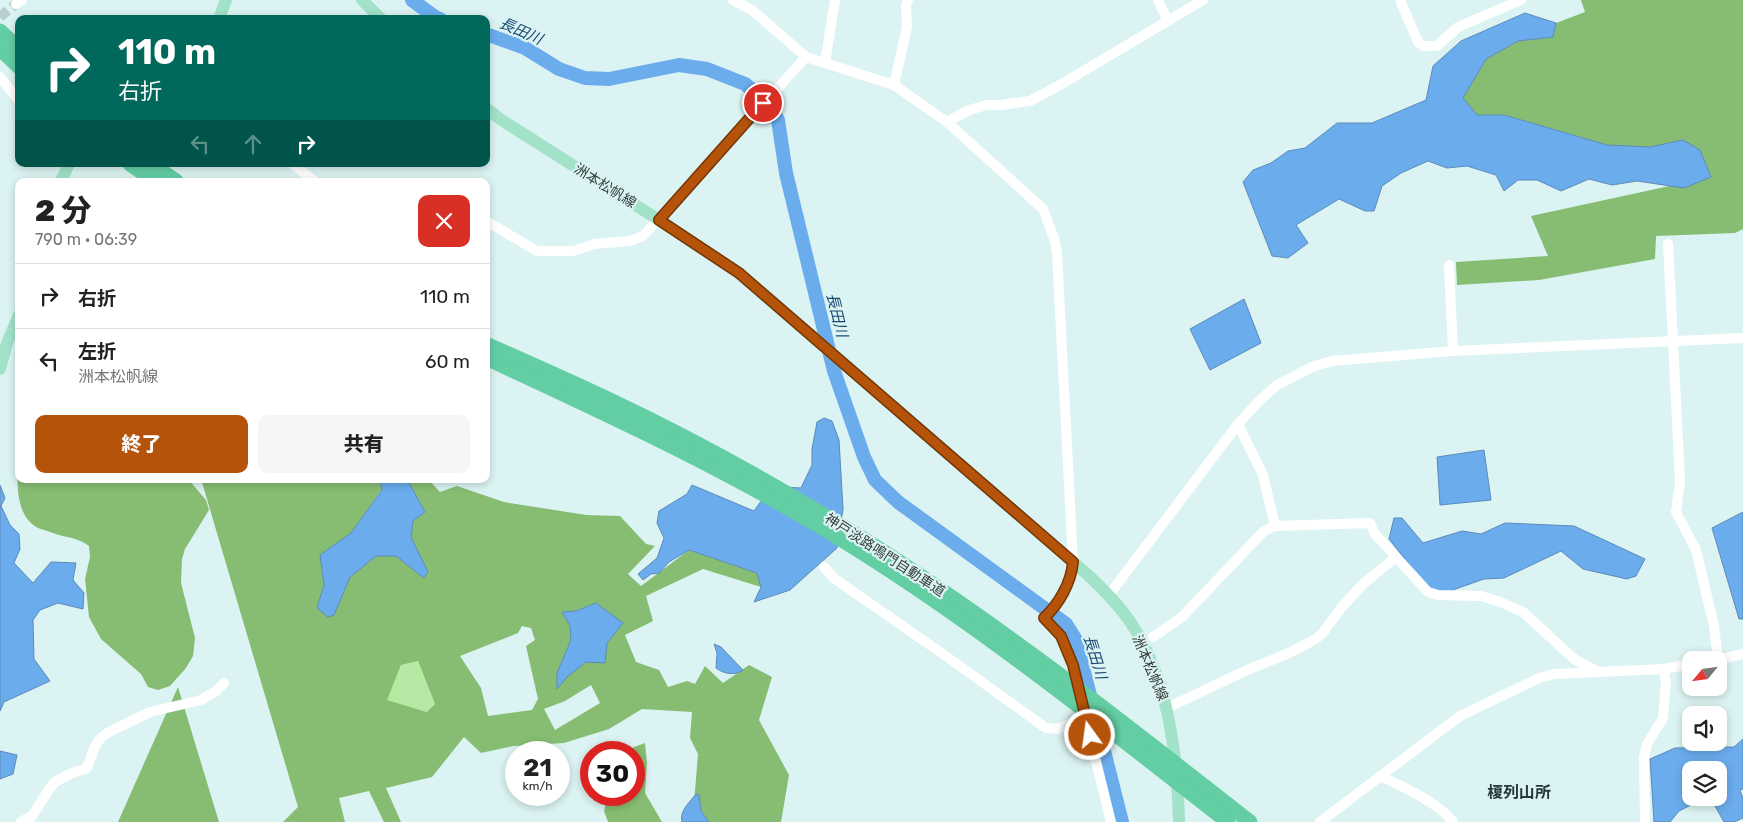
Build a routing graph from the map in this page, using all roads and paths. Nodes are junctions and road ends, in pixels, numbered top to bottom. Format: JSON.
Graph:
{"nodes":[{"id":1,"x":226,"y":0,"type":"edge"},
{"id":2,"x":362,"y":0,"type":"edge"},
{"id":3,"x":733,"y":0,"type":"edge"},
{"id":4,"x":835,"y":0,"type":"edge"},
{"id":5,"x":908,"y":0,"type":"edge"},
{"id":6,"x":1158,"y":0,"type":"edge"},
{"id":7,"x":1203,"y":0,"type":"edge"},
{"id":8,"x":1400,"y":0,"type":"edge"},
{"id":9,"x":1521,"y":0,"type":"edge"},
{"id":10,"x":222,"y":15,"type":"edge"},
{"id":11,"x":377,"y":15,"type":"edge"},
{"id":12,"x":1168,"y":21,"type":"junction"},
{"id":13,"x":0,"y":31,"type":"edge"},
{"id":14,"x":15,"y":45,"type":"edge"},
{"id":15,"x":0,"y":49,"type":"edge"},
{"id":16,"x":806,"y":57,"type":"junction"},
{"id":17,"x":15,"y":63,"type":"edge"},
{"id":18,"x":824,"y":63,"type":"junction"},
{"id":19,"x":0,"y":77,"type":"edge"},
{"id":20,"x":894,"y":85,"type":"junction"},
{"id":21,"x":15,"y":96,"type":"edge"},
{"id":22,"x":490,"y":111,"type":"edge"},
{"id":23,"x":947,"y":122,"type":"junction"},
{"id":24,"x":134,"y":167,"type":"edge"},
{"id":25,"x":155,"y":167,"type":"edge"},
{"id":26,"x":296,"y":167,"type":"edge"},
{"id":27,"x":151,"y":178,"type":"edge"},
{"id":28,"x":171,"y":178,"type":"edge"},
{"id":29,"x":310,"y":178,"type":"edge"},
{"id":30,"x":659,"y":220,"type":"junction"},
{"id":31,"x":490,"y":224,"type":"edge"},
{"id":32,"x":1668,"y":244,"type":"dead end"},
{"id":33,"x":1449,"y":265,"type":"dead end"},
{"id":34,"x":15,"y":322,"type":"edge"},
{"id":35,"x":1743,"y":338,"type":"edge"},
{"id":36,"x":1672,"y":341,"type":"junction"},
{"id":37,"x":3,"y":342,"type":"edge"},
{"id":38,"x":490,"y":346,"type":"edge"},
{"id":39,"x":1453,"y":351,"type":"junction"},
{"id":40,"x":490,"y":360,"type":"edge"},
{"id":41,"x":0,"y":369,"type":"edge"},
{"id":42,"x":1238,"y":424,"type":"junction"},
{"id":43,"x":760,"y":485,"type":"junction"},
{"id":44,"x":1275,"y":526,"type":"junction"},
{"id":45,"x":862,"y":545,"type":"junction"},
{"id":46,"x":1396,"y":557,"type":"junction"},
{"id":47,"x":1073,"y":562,"type":"junction"},
{"id":48,"x":824,"y":567,"type":"dead end"},
{"id":49,"x":1109,"y":595,"type":"junction"},
{"id":50,"x":1153,"y":637,"type":"dead end"},
{"id":51,"x":1716,"y":651,"type":"edge"},
{"id":52,"x":1743,"y":654,"type":"edge"},
{"id":53,"x":1728,"y":657,"type":"edge"},
{"id":54,"x":1682,"y":666,"type":"edge"},
{"id":55,"x":1663,"y":669,"type":"junction"},
{"id":56,"x":1598,"y":672,"type":"junction"},
{"id":57,"x":224,"y":683,"type":"dead end"},
{"id":58,"x":1167,"y":708,"type":"junction"},
{"id":59,"x":1086,"y":717,"type":"junction"},
{"id":60,"x":1380,"y":776,"type":"junction"},
{"id":61,"x":21,"y":822,"type":"edge"},
{"id":62,"x":1111,"y":822,"type":"edge"},
{"id":63,"x":1179,"y":822,"type":"edge"},
{"id":64,"x":1228,"y":822,"type":"edge"},
{"id":65,"x":1250,"y":822,"type":"edge"},
{"id":66,"x":1320,"y":822,"type":"edge"},
{"id":67,"x":1453,"y":822,"type":"edge"},
{"id":68,"x":1645,"y":822,"type":"edge"}],
"edges":[{"from":1,"to":10,"type":"main road"},
{"from":2,"to":11,"type":"main road"},
{"from":3,"to":16,"type":"street"},
{"from":4,"to":18,"type":"street"},
{"from":5,"to":20,"type":"street"},
{"from":6,"to":12,"type":"street"},
{"from":7,"to":12,"type":"street"},
{"from":8,"to":9,"type":"street"},
{"from":12,"to":23,"type":"street"},
{"from":13,"to":14,"type":"highway"},
{"from":15,"to":17,"type":"highway"},
{"from":16,"to":18,"type":"street"},
{"from":16,"to":30,"type":"street"},
{"from":18,"to":20,"type":"street"},
{"from":19,"to":21,"type":"street"},
{"from":20,"to":23,"type":"street"},
{"from":22,"to":30,"type":"main road","name":"洲本松帆線"},
{"from":23,"to":47,"type":"street"},
{"from":24,"to":27,"type":"highway"},
{"from":25,"to":28,"type":"highway"},
{"from":26,"to":29,"type":"street"},
{"from":30,"to":31,"type":"street"},
{"from":30,"to":47,"type":"main road","name":"洲本松帆線"},
{"from":32,"to":36,"type":"street"},
{"from":33,"to":39,"type":"street"},
{"from":34,"to":37,"type":"main road"},
{"from":35,"to":36,"type":"street"},
{"from":36,"to":39,"type":"street"},
{"from":36,"to":51,"type":"street"},
{"from":37,"to":41,"type":"main road"},
{"from":38,"to":43,"type":"highway","name":"神戸淡路鳴門自動車道"},
{"from":39,"to":42,"type":"street"},
{"from":40,"to":43,"type":"highway","name":"神戸淡路鳴門自動車道"},
{"from":42,"to":44,"type":"street"},
{"from":42,"to":49,"type":"street"},
{"from":43,"to":45,"type":"highway","name":"神戸淡路鳴門自動車道"},
{"from":44,"to":46,"type":"street"},
{"from":44,"to":50,"type":"street"},
{"from":45,"to":64,"type":"highway","name":"神戸淡路鳴門自動車道"},
{"from":45,"to":65,"type":"highway","name":"神戸淡路鳴門自動車道"},
{"from":46,"to":56,"type":"street"},
{"from":46,"to":58,"type":"street"},
{"from":47,"to":49,"type":"main road","name":"洲本松帆線"},
{"from":47,"to":59,"type":"street"},
{"from":48,"to":59,"type":"street"},
{"from":49,"to":58,"type":"main road","name":"洲本松帆線"},
{"from":52,"to":53,"type":"street"},
{"from":54,"to":55,"type":"street"},
{"from":55,"to":56,"type":"street"},
{"from":55,"to":68,"type":"street"},
{"from":56,"to":60,"type":"street"},
{"from":57,"to":61,"type":"street"},
{"from":58,"to":63,"type":"main road","name":"洲本松帆線"},
{"from":59,"to":62,"type":"street"},
{"from":60,"to":66,"type":"street"},
{"from":60,"to":67,"type":"street"}]}
